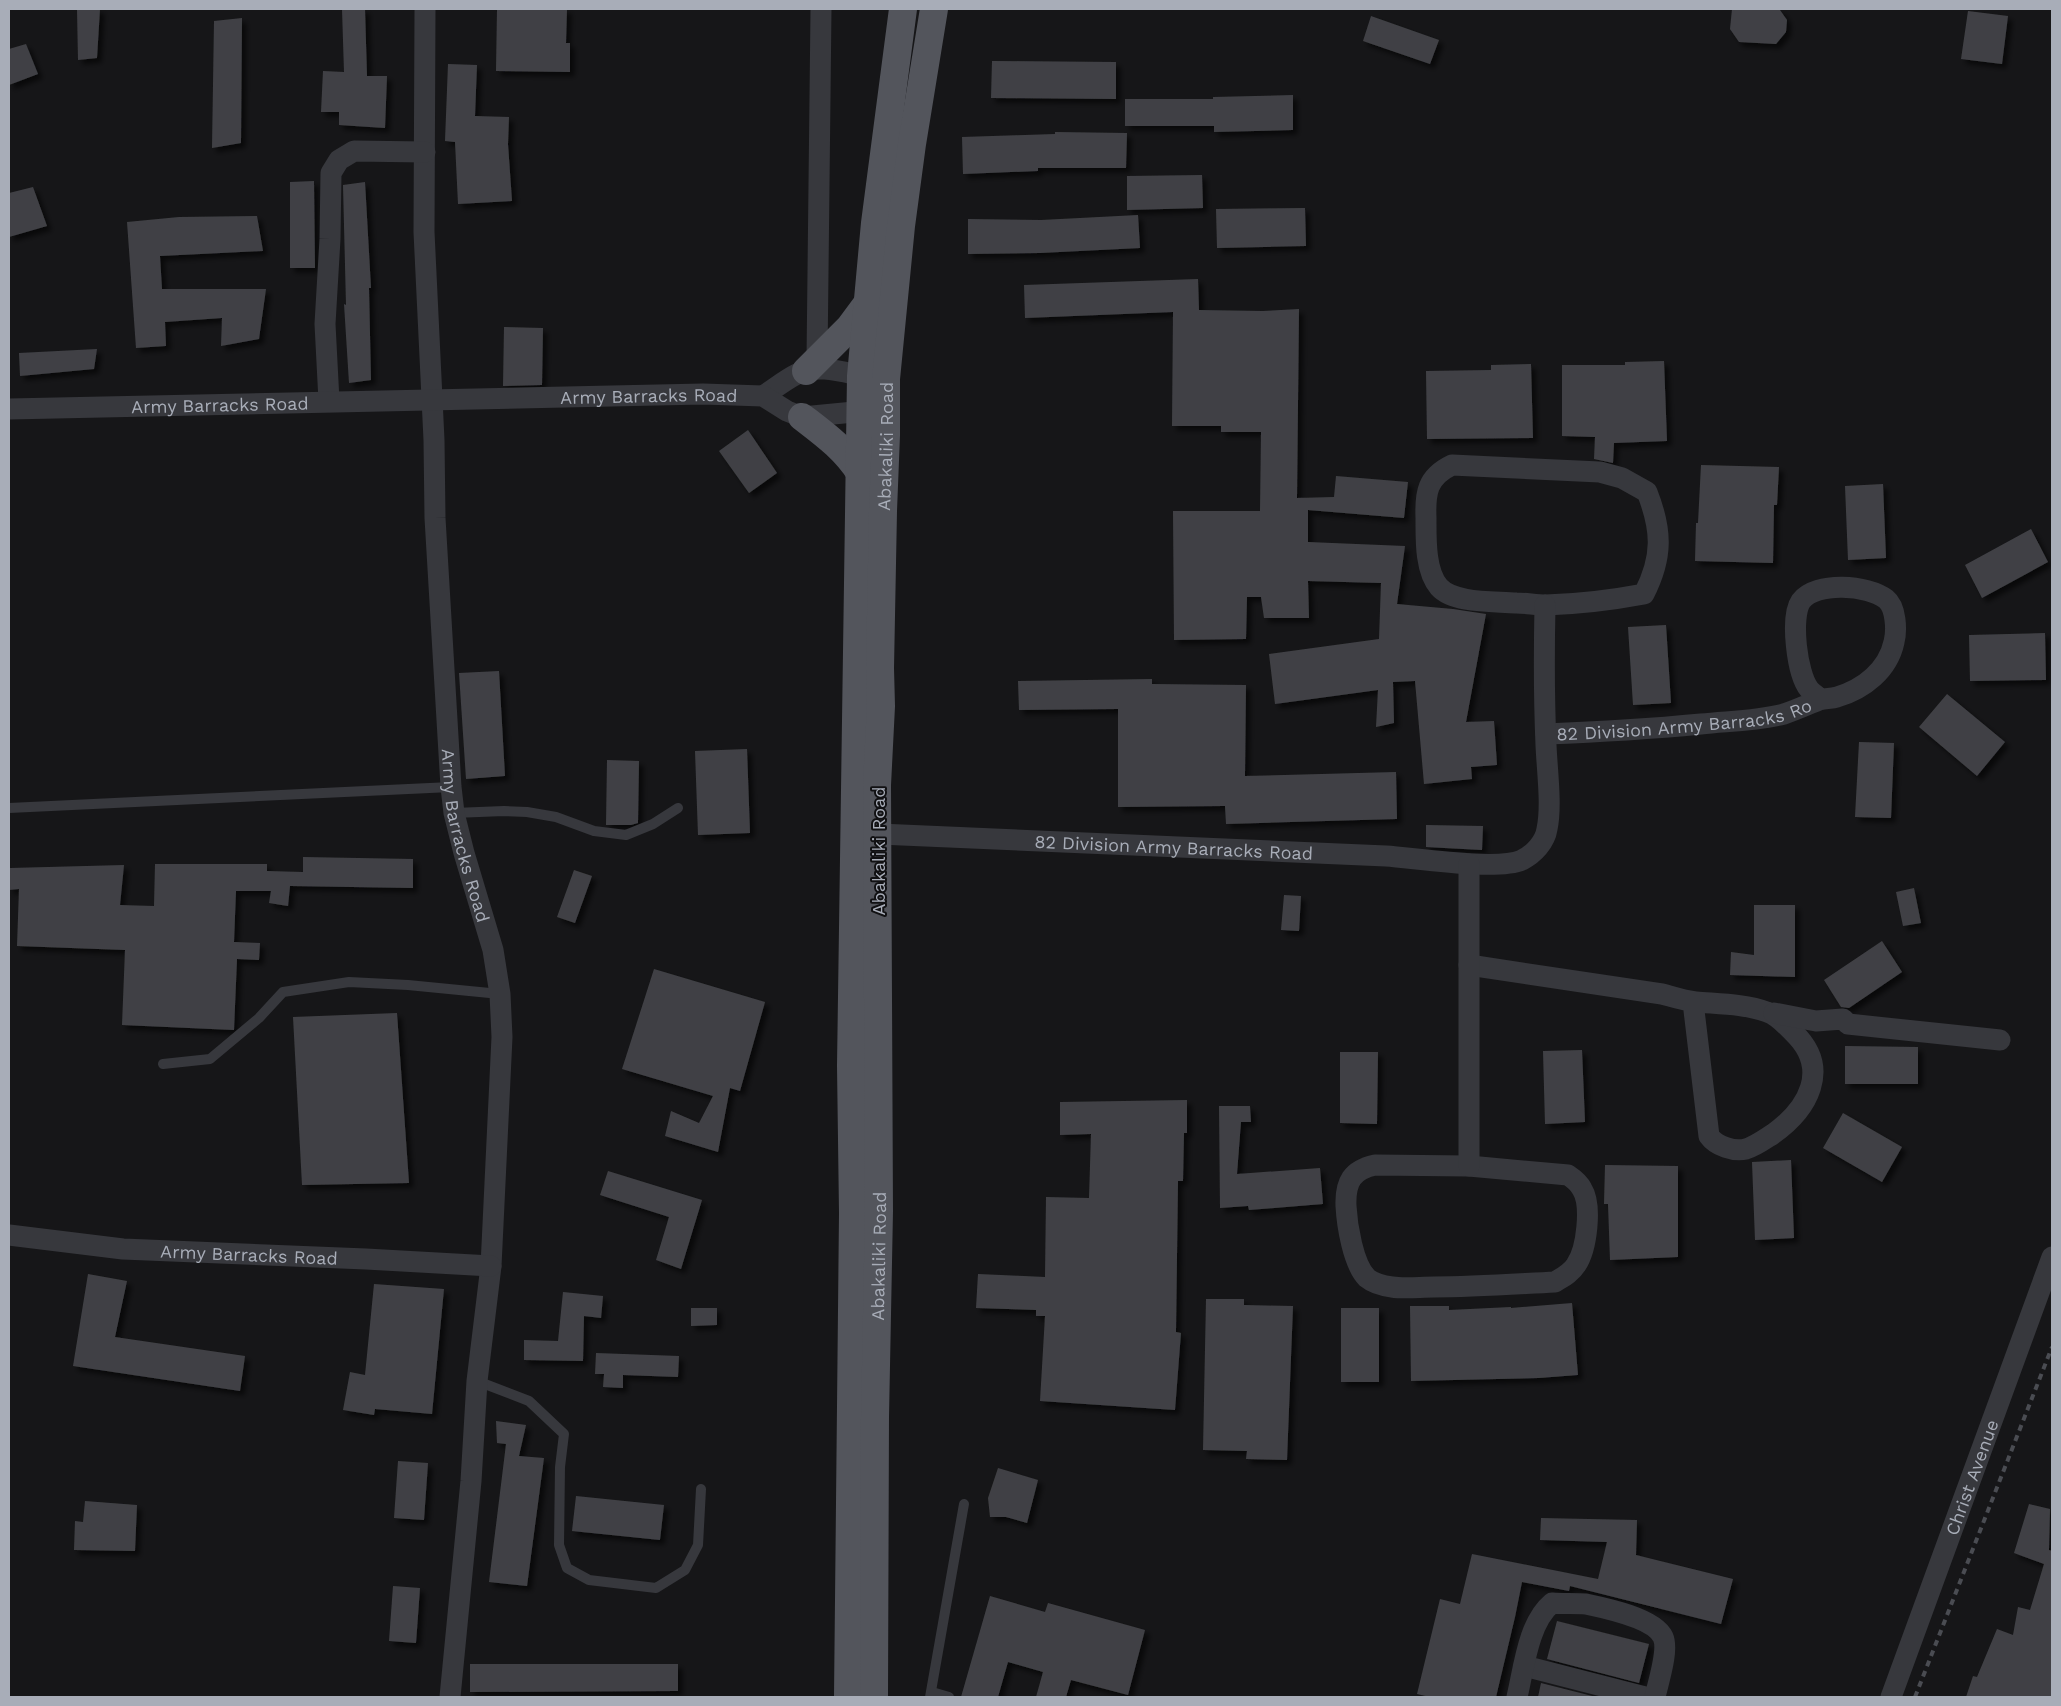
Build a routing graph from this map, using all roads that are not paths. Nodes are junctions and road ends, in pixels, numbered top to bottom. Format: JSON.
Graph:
{"nodes":[{"id":1,"x":425,"y":9,"type":"edge"},
{"id":2,"x":822,"y":9,"type":"edge"},
{"id":3,"x":903,"y":9,"type":"edge"},
{"id":4,"x":934,"y":9,"type":"edge"},
{"id":5,"x":425,"y":152,"type":"junction"},
{"id":6,"x":869,"y":301,"type":"junction"},
{"id":7,"x":811,"y":366,"type":"junction"},
{"id":8,"x":873,"y":377,"type":"junction"},
{"id":9,"x":763,"y":396,"type":"junction"},
{"id":10,"x":329,"y":401,"type":"junction"},
{"id":11,"x":432,"y":401,"type":"junction"},
{"id":12,"x":9,"y":409,"type":"edge"},
{"id":13,"x":873,"y":410,"type":"junction"},
{"id":14,"x":802,"y":417,"type":"junction"},
{"id":15,"x":860,"y":473,"type":"junction"},
{"id":16,"x":1545,"y":605,"type":"junction"},
{"id":17,"x":1821,"y":699,"type":"junction"},
{"id":18,"x":1546,"y":734,"type":"junction"},
{"id":19,"x":451,"y":788,"type":"junction"},
{"id":20,"x":9,"y":808,"type":"edge"},
{"id":21,"x":678,"y":808,"type":"dead end"},
{"id":22,"x":454,"y":813,"type":"junction"},
{"id":23,"x":879,"y":834,"type":"junction"},
{"id":24,"x":1469,"y":864,"type":"junction"},
{"id":25,"x":1469,"y":965,"type":"junction"},
{"id":26,"x":500,"y":994,"type":"junction"},
{"id":27,"x":1693,"y":1002,"type":"junction"},
{"id":28,"x":1769,"y":1012,"type":"junction"},
{"id":29,"x":2000,"y":1040,"type":"dead end"},
{"id":30,"x":163,"y":1064,"type":"dead end"},
{"id":31,"x":1469,"y":1166,"type":"junction"},
{"id":32,"x":9,"y":1235,"type":"edge"},
{"id":33,"x":2052,"y":1257,"type":"edge"},
{"id":34,"x":491,"y":1266,"type":"junction"},
{"id":35,"x":477,"y":1381,"type":"junction"},
{"id":36,"x":701,"y":1489,"type":"dead end"},
{"id":37,"x":964,"y":1504,"type":"dead end"},
{"id":38,"x":1524,"y":1666,"type":"junction"},
{"id":39,"x":931,"y":1695,"type":"edge"},
{"id":40,"x":450,"y":1697,"type":"edge"},
{"id":41,"x":848,"y":1697,"type":"edge"},
{"id":42,"x":874,"y":1697,"type":"edge"},
{"id":43,"x":949,"y":1697,"type":"edge"},
{"id":44,"x":1517,"y":1697,"type":"edge"},
{"id":45,"x":1645,"y":1697,"type":"edge"},
{"id":46,"x":1655,"y":1697,"type":"edge"},
{"id":47,"x":1891,"y":1697,"type":"edge"}],
"edges":[{"from":1,"to":5,"type":"street","name":"Army Barracks Road"},
{"from":2,"to":7,"type":"street"},
{"from":3,"to":6,"type":"main road","name":"Abakaliki Road"},
{"from":4,"to":8,"type":"main road","name":"Abakaliki Road"},
{"from":5,"to":10,"type":"street"},
{"from":5,"to":11,"type":"street","name":"Army Barracks Road"},
{"from":6,"to":7,"type":"main road"},
{"from":6,"to":8,"type":"main road","name":"Abakaliki Road"},
{"from":7,"to":8,"type":"street"},
{"from":7,"to":9,"type":"street"},
{"from":8,"to":13,"type":"main road","name":"Abakaliki Road"},
{"from":9,"to":11,"type":"street","name":"Army Barracks Road"},
{"from":9,"to":14,"type":"street","name":"Army Barracks Road"},
{"from":10,"to":11,"type":"street","name":"Army Barracks Road"},
{"from":10,"to":12,"type":"street","name":"Army Barracks Road"},
{"from":11,"to":19,"type":"street","name":"Army Barracks Road"},
{"from":13,"to":14,"type":"street"},
{"from":13,"to":15,"type":"main road","name":"Abakaliki Road"},
{"from":13,"to":23,"type":"main road","name":"Abakaliki Road"},
{"from":14,"to":15,"type":"main road"},
{"from":15,"to":41,"type":"main road","name":"Abakaliki Road"},
{"from":16,"to":16,"type":"street"},
{"from":16,"to":18,"type":"street","name":"82 Division Army Barracks Road"},
{"from":17,"to":17,"type":"street","name":"82 Division Army Barracks Ro"},
{"from":17,"to":18,"type":"street","name":"82 Division Army Barracks Ro"},
{"from":18,"to":24,"type":"street","name":"82 Division Army Barracks Road"},
{"from":19,"to":20,"type":"lane"},
{"from":19,"to":22,"type":"street","name":"Army Barracks Road"},
{"from":21,"to":22,"type":"lane"},
{"from":22,"to":26,"type":"street","name":"Army Barracks Road"},
{"from":23,"to":24,"type":"street","name":"82 Division Army Barracks Road"},
{"from":23,"to":42,"type":"main road","name":"Abakaliki Road"},
{"from":24,"to":25,"type":"street"},
{"from":25,"to":27,"type":"street"},
{"from":25,"to":31,"type":"street"},
{"from":26,"to":30,"type":"lane"},
{"from":26,"to":34,"type":"street","name":"Army Barracks Road"},
{"from":27,"to":28,"type":"street"},
{"from":27,"to":28,"type":"street"},
{"from":28,"to":29,"type":"street"},
{"from":31,"to":31,"type":"street"},
{"from":32,"to":34,"type":"street","name":"Army Barracks Road"},
{"from":33,"to":47,"type":"street","name":"Christ Avenue"},
{"from":34,"to":35,"type":"street","name":"Army Barracks Road"},
{"from":35,"to":36,"type":"lane"},
{"from":35,"to":40,"type":"street","name":"Army Barracks Road"},
{"from":37,"to":39,"type":"lane"},
{"from":38,"to":44,"type":"street"},
{"from":38,"to":45,"type":"street"},
{"from":38,"to":46,"type":"street"},
{"from":39,"to":43,"type":"lane"}]}
